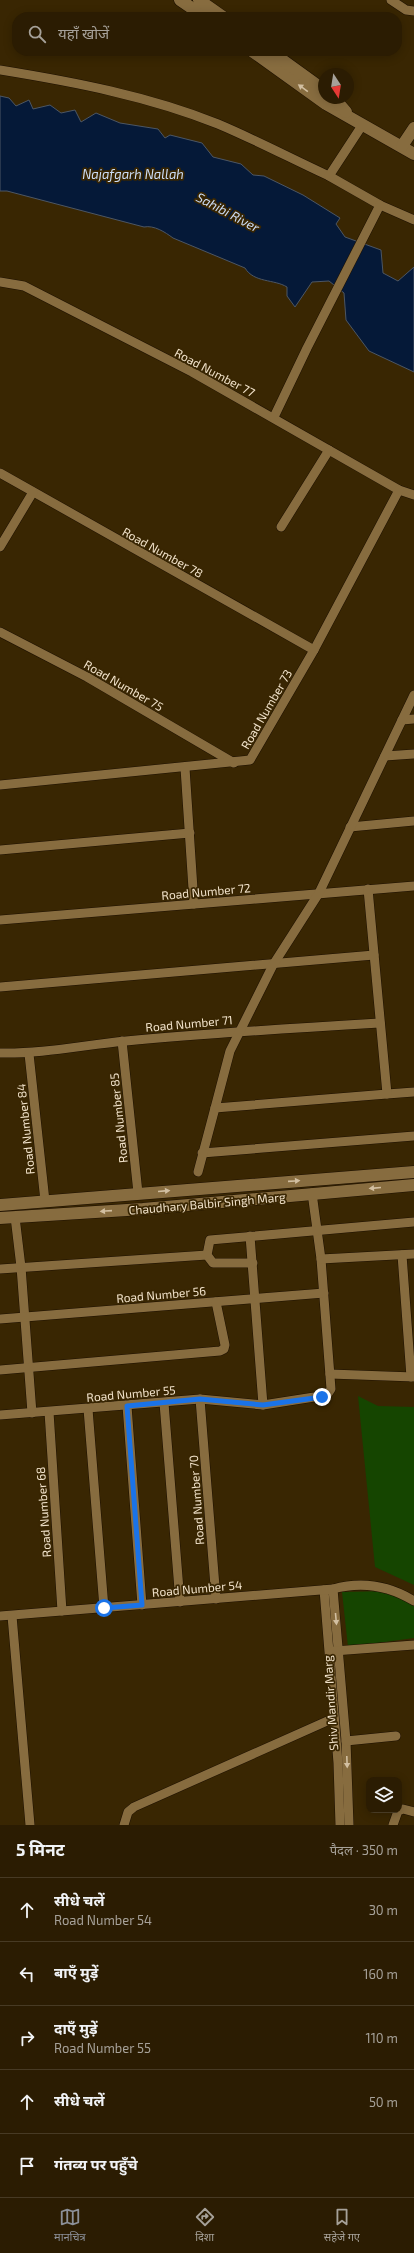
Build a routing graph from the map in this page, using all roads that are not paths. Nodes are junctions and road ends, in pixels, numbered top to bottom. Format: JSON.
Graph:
{"nodes":[{"id":1,"x":180,"y":0,"type":"edge"},
{"id":2,"x":392,"y":0,"type":"edge"},
{"id":3,"x":203,"y":1,"type":"edge"},
{"id":4,"x":414,"y":11,"type":"edge"},
{"id":5,"x":197,"y":12,"type":"edge"},
{"id":6,"x":217,"y":12,"type":"edge"},
{"id":7,"x":259,"y":56,"type":"edge"},
{"id":8,"x":277,"y":56,"type":"edge"},
{"id":9,"x":0,"y":70,"type":"edge"},
{"id":10,"x":318,"y":86,"type":"edge"},
{"id":11,"x":339,"y":104,"type":"edge"},
{"id":12,"x":348,"y":115,"type":"junction"},
{"id":13,"x":363,"y":124,"type":"junction"},
{"id":14,"x":414,"y":128,"type":"edge"},
{"id":15,"x":410,"y":149,"type":"edge"},
{"id":16,"x":329,"y":176,"type":"junction"},
{"id":17,"x":380,"y":205,"type":"junction"},
{"id":18,"x":414,"y":220,"type":"edge"},
{"id":19,"x":0,"y":282,"type":"edge"},
{"id":20,"x":274,"y":417,"type":"junction"},
{"id":21,"x":329,"y":450,"type":"junction"},
{"id":22,"x":0,"y":473,"type":"edge"},
{"id":23,"x":399,"y":490,"type":"junction"},
{"id":24,"x":33,"y":492,"type":"junction"},
{"id":25,"x":414,"y":495,"type":"edge"},
{"id":26,"x":281,"y":527,"type":"dead end"},
{"id":27,"x":0,"y":547,"type":"edge"},
{"id":28,"x":0,"y":632,"type":"edge"},
{"id":29,"x":314,"y":650,"type":"junction"},
{"id":30,"x":414,"y":694,"type":"edge"},
{"id":31,"x":402,"y":720,"type":"junction"},
{"id":32,"x":414,"y":720,"type":"edge"},
{"id":33,"x":414,"y":754,"type":"edge"},
{"id":34,"x":385,"y":756,"type":"junction"},
{"id":35,"x":234,"y":763,"type":"junction"},
{"id":36,"x":185,"y":768,"type":"junction"},
{"id":37,"x":0,"y":785,"type":"edge"},
{"id":38,"x":414,"y":821,"type":"edge"},
{"id":39,"x":350,"y":827,"type":"junction"},
{"id":40,"x":190,"y":833,"type":"junction"},
{"id":41,"x":0,"y":850,"type":"edge"},
{"id":42,"x":414,"y":886,"type":"edge"},
{"id":43,"x":368,"y":889,"type":"junction"},
{"id":44,"x":319,"y":893,"type":"junction"},
{"id":45,"x":194,"y":904,"type":"junction"},
{"id":46,"x":0,"y":920,"type":"edge"},
{"id":47,"x":374,"y":955,"type":"junction"},
{"id":48,"x":273,"y":965,"type":"junction"},
{"id":49,"x":0,"y":987,"type":"edge"},
{"id":50,"x":380,"y":1023,"type":"junction"},
{"id":51,"x":240,"y":1031,"type":"junction"},
{"id":52,"x":122,"y":1041,"type":"junction"},
{"id":53,"x":0,"y":1053,"type":"edge"},
{"id":54,"x":29,"y":1054,"type":"junction"},
{"id":55,"x":414,"y":1092,"type":"edge"},
{"id":56,"x":387,"y":1094,"type":"junction"},
{"id":57,"x":215,"y":1108,"type":"junction"},
{"id":58,"x":414,"y":1136,"type":"edge"},
{"id":59,"x":202,"y":1153,"type":"junction"},
{"id":60,"x":198,"y":1172,"type":"dead end"},
{"id":61,"x":414,"y":1172,"type":"edge"},
{"id":62,"x":414,"y":1185,"type":"edge"},
{"id":63,"x":138,"y":1193,"type":"junction"},
{"id":64,"x":312,"y":1193,"type":"junction"},
{"id":65,"x":45,"y":1202,"type":"junction"},
{"id":66,"x":0,"y":1205,"type":"edge"},
{"id":67,"x":15,"y":1217,"type":"junction"},
{"id":68,"x":0,"y":1218,"type":"edge"},
{"id":69,"x":414,"y":1222,"type":"edge"},
{"id":70,"x":317,"y":1230,"type":"junction"},
{"id":71,"x":250,"y":1236,"type":"junction"},
{"id":72,"x":414,"y":1254,"type":"edge"},
{"id":73,"x":207,"y":1255,"type":"junction"},
{"id":74,"x":402,"y":1255,"type":"junction"},
{"id":75,"x":321,"y":1259,"type":"junction"},
{"id":76,"x":253,"y":1263,"type":"junction"},
{"id":77,"x":21,"y":1267,"type":"junction"},
{"id":78,"x":0,"y":1269,"type":"edge"},
{"id":79,"x":324,"y":1293,"type":"junction"},
{"id":80,"x":256,"y":1298,"type":"junction"},
{"id":81,"x":216,"y":1302,"type":"junction"},
{"id":82,"x":25,"y":1317,"type":"junction"},
{"id":83,"x":0,"y":1319,"type":"edge"},
{"id":84,"x":28,"y":1368,"type":"junction"},
{"id":85,"x":0,"y":1370,"type":"edge"},
{"id":86,"x":330,"y":1374,"type":"junction"},
{"id":87,"x":412,"y":1376,"type":"edge"},
{"id":88,"x":200,"y":1399,"type":"junction"},
{"id":89,"x":164,"y":1403,"type":"junction"},
{"id":90,"x":263,"y":1405,"type":"junction"},
{"id":91,"x":127,"y":1406,"type":"junction"},
{"id":92,"x":88,"y":1409,"type":"junction"},
{"id":93,"x":48,"y":1412,"type":"junction"},
{"id":94,"x":32,"y":1413,"type":"junction"},
{"id":95,"x":0,"y":1415,"type":"edge"},
{"id":96,"x":328,"y":1589,"type":"junction"},
{"id":97,"x":216,"y":1599,"type":"junction"},
{"id":98,"x":414,"y":1601,"type":"edge"},
{"id":99,"x":180,"y":1602,"type":"junction"},
{"id":100,"x":142,"y":1605,"type":"junction"},
{"id":101,"x":104,"y":1608,"type":"junction"},
{"id":102,"x":62,"y":1611,"type":"junction"},
{"id":103,"x":0,"y":1616,"type":"edge"},
{"id":104,"x":12,"y":1616,"type":"junction"},
{"id":105,"x":414,"y":1645,"type":"edge"},
{"id":106,"x":339,"y":1650,"type":"junction"},
{"id":107,"x":329,"y":1651,"type":"junction"},
{"id":108,"x":334,"y":1718,"type":"junction"},
{"id":109,"x":396,"y":1736,"type":"dead end"},
{"id":110,"x":346,"y":1741,"type":"junction"},
{"id":111,"x":414,"y":1812,"type":"edge"},
{"id":112,"x":30,"y":1825,"type":"edge"},
{"id":113,"x":124,"y":1825,"type":"edge"},
{"id":114,"x":340,"y":1825,"type":"edge"},
{"id":115,"x":349,"y":1825,"type":"edge"},
{"id":116,"x":393,"y":1825,"type":"edge"}],
"edges":[{"from":1,"to":5,"type":"street"},
{"from":2,"to":4,"type":"street"},
{"from":3,"to":6,"type":"street"},
{"from":12,"to":7,"type":"street","one_way":true},
{"from":8,"to":10,"type":"street"},
{"from":9,"to":16,"type":"street"},
{"from":11,"to":12,"type":"street"},
{"from":12,"to":13,"type":"street"},
{"from":13,"to":15,"type":"street"},
{"from":13,"to":16,"type":"street"},
{"from":14,"to":15,"type":"street"},
{"from":16,"to":17,"type":"street"},
{"from":17,"to":18,"type":"street"},
{"from":17,"to":20,"type":"street"},
{"from":19,"to":20,"type":"street","name":"Road Number 77"},
{"from":20,"to":21,"type":"street","name":"Road Number 77"},
{"from":21,"to":23,"type":"street","name":"Road Number 77"},
{"from":21,"to":26,"type":"street"},
{"from":22,"to":24,"type":"street","name":"Road Number 78"},
{"from":23,"to":25,"type":"street","name":"Road Number 77"},
{"from":23,"to":29,"type":"street","name":"Road Number 73"},
{"from":24,"to":27,"type":"street"},
{"from":24,"to":29,"type":"street","name":"Road Number 78"},
{"from":28,"to":35,"type":"street","name":"Road Number 75"},
{"from":29,"to":35,"type":"street","name":"Road Number 73"},
{"from":30,"to":31,"type":"street"},
{"from":31,"to":32,"type":"street"},
{"from":31,"to":34,"type":"street"},
{"from":33,"to":34,"type":"street"},
{"from":34,"to":39,"type":"street"},
{"from":35,"to":36,"type":"street","name":"Road Number 73"},
{"from":36,"to":37,"type":"street","name":"Road Number 73"},
{"from":36,"to":40,"type":"street"},
{"from":38,"to":39,"type":"street"},
{"from":39,"to":44,"type":"street"},
{"from":40,"to":41,"type":"street"},
{"from":40,"to":45,"type":"street"},
{"from":42,"to":43,"type":"street","name":"Road Number 72"},
{"from":43,"to":44,"type":"street","name":"Road Number 72"},
{"from":43,"to":47,"type":"street"},
{"from":44,"to":45,"type":"street","name":"Road Number 72"},
{"from":44,"to":48,"type":"street"},
{"from":45,"to":46,"type":"street","name":"Road Number 72"},
{"from":47,"to":48,"type":"street"},
{"from":47,"to":50,"type":"street"},
{"from":48,"to":49,"type":"street"},
{"from":48,"to":51,"type":"street"},
{"from":50,"to":51,"type":"street","name":"Road Number 71"},
{"from":50,"to":56,"type":"street"},
{"from":51,"to":52,"type":"street","name":"Road Number 71"},
{"from":51,"to":57,"type":"street"},
{"from":52,"to":54,"type":"street","name":"Road Number 71"},
{"from":52,"to":63,"type":"street","name":"Road Number 85"},
{"from":53,"to":54,"type":"street","name":"Road Number 71"},
{"from":54,"to":65,"type":"street","name":"Road Number 84"},
{"from":55,"to":56,"type":"street"},
{"from":56,"to":57,"type":"street"},
{"from":57,"to":59,"type":"street"},
{"from":58,"to":59,"type":"street"},
{"from":59,"to":60,"type":"street"},
{"from":63,"to":61,"type":"street","name":"Chaudhary Balbir Singh Marg","one_way":true},
{"from":62,"to":64,"type":"street","name":"Chaudhary Balbir Singh Marg","one_way":true},
{"from":63,"to":65,"type":"street","name":"Chaudhary Balbir Singh Marg"},
{"from":64,"to":67,"type":"street","name":"Chaudhary Balbir Singh Marg","one_way":true},
{"from":64,"to":70,"type":"street","name":"Road Number 55"},
{"from":65,"to":66,"type":"street","name":"Chaudhary Balbir Singh Marg"},
{"from":67,"to":68,"type":"street","name":"Chaudhary Balbir Singh Marg"},
{"from":67,"to":77,"type":"street"},
{"from":69,"to":70,"type":"street"},
{"from":70,"to":71,"type":"street"},
{"from":70,"to":75,"type":"street","name":"Road Number 55"},
{"from":71,"to":73,"type":"street"},
{"from":71,"to":76,"type":"street"},
{"from":72,"to":74,"type":"street"},
{"from":73,"to":76,"type":"street"},
{"from":73,"to":77,"type":"street"},
{"from":74,"to":75,"type":"street"},
{"from":74,"to":87,"type":"street"},
{"from":75,"to":79,"type":"street","name":"Road Number 55"},
{"from":76,"to":80,"type":"street"},
{"from":77,"to":78,"type":"street"},
{"from":77,"to":82,"type":"street"},
{"from":79,"to":80,"type":"street","name":"Road Number 56"},
{"from":79,"to":86,"type":"street","name":"Road Number 55"},
{"from":80,"to":81,"type":"street","name":"Road Number 56"},
{"from":80,"to":90,"type":"street"},
{"from":81,"to":82,"type":"street","name":"Road Number 56"},
{"from":81,"to":84,"type":"street"},
{"from":82,"to":83,"type":"street","name":"Road Number 56"},
{"from":82,"to":84,"type":"street"},
{"from":84,"to":85,"type":"street"},
{"from":84,"to":94,"type":"street"},
{"from":86,"to":87,"type":"street"},
{"from":86,"to":90,"type":"street","name":"Road Number 55"},
{"from":88,"to":89,"type":"street","name":"Road Number 55"},
{"from":88,"to":90,"type":"street","name":"Road Number 55"},
{"from":88,"to":97,"type":"street","name":"Road Number 70"},
{"from":89,"to":91,"type":"street","name":"Road Number 55"},
{"from":89,"to":99,"type":"street"},
{"from":91,"to":92,"type":"street","name":"Road Number 55"},
{"from":91,"to":100,"type":"street"},
{"from":92,"to":93,"type":"street","name":"Road Number 55"},
{"from":92,"to":101,"type":"street"},
{"from":93,"to":94,"type":"street","name":"Road Number 55"},
{"from":93,"to":102,"type":"street","name":"Road Number 68"},
{"from":94,"to":95,"type":"street","name":"Road Number 55"},
{"from":96,"to":97,"type":"street","name":"Road Number 54"},
{"from":96,"to":98,"type":"street","name":"Road Number 54"},
{"from":96,"to":106,"type":"street","name":"Shiv Mandir Marg","one_way":true},
{"from":96,"to":107,"type":"street"},
{"from":97,"to":99,"type":"street","name":"Road Number 54"},
{"from":99,"to":100,"type":"street","name":"Road Number 54"},
{"from":100,"to":101,"type":"street","name":"Road Number 54"},
{"from":101,"to":102,"type":"street","name":"Road Number 54"},
{"from":102,"to":104,"type":"street","name":"Road Number 54"},
{"from":103,"to":104,"type":"street","name":"Road Number 54"},
{"from":104,"to":112,"type":"street"},
{"from":105,"to":106,"type":"street"},
{"from":106,"to":107,"type":"street"},
{"from":106,"to":110,"type":"street","name":"Shiv Mandir Marg"},
{"from":107,"to":108,"type":"street"},
{"from":108,"to":113,"type":"street"},
{"from":108,"to":114,"type":"street"},
{"from":109,"to":110,"type":"street"},
{"from":110,"to":115,"type":"street","name":"Shiv Mandir Marg","one_way":true},
{"from":111,"to":116,"type":"street"}]}
